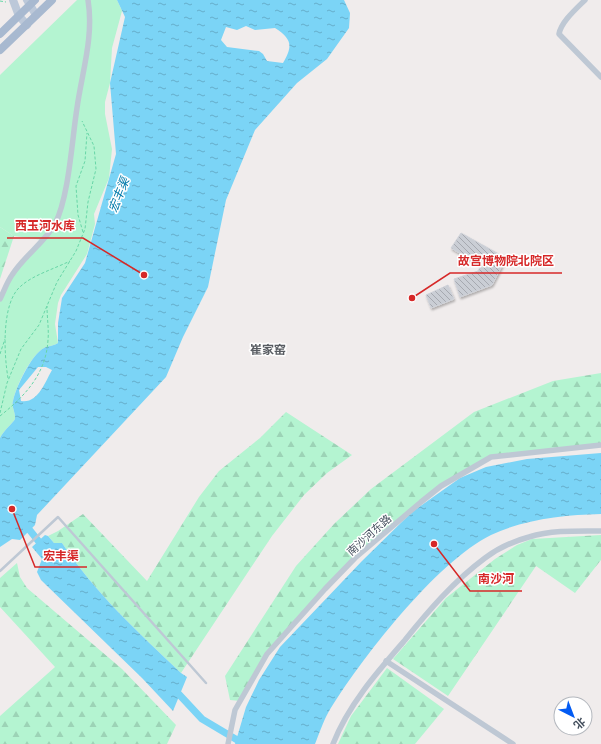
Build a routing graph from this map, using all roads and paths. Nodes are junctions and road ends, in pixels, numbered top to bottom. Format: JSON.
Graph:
{"nodes":[{"id":1,"x":13,"y":0,"type":"edge"},
{"id":2,"x":52,"y":0,"type":"edge"},
{"id":3,"x":88,"y":0,"type":"edge"},
{"id":4,"x":584,"y":0,"type":"edge"},
{"id":5,"x":30,"y":2,"type":"edge"},
{"id":6,"x":36,"y":15,"type":"junction"},
{"id":7,"x":19,"y":16,"type":"junction"},
{"id":8,"x":27,"y":25,"type":"junction"},
{"id":9,"x":0,"y":34,"type":"edge"},
{"id":10,"x":0,"y":50,"type":"edge"},
{"id":11,"x":601,"y":77,"type":"edge"},
{"id":12,"x":76,"y":110,"type":"junction"},
{"id":13,"x":87,"y":133,"type":"junction"},
{"id":14,"x":83,"y":233,"type":"junction"},
{"id":15,"x":70,"y":261,"type":"junction"},
{"id":16,"x":0,"y":299,"type":"edge"},
{"id":17,"x":48,"y":304,"type":"junction"},
{"id":18,"x":5,"y":337,"type":"junction"},
{"id":19,"x":0,"y":354,"type":"edge"},
{"id":20,"x":9,"y":379,"type":"junction"},
{"id":21,"x":0,"y":413,"type":"edge"},
{"id":22,"x":0,"y":416,"type":"edge"},
{"id":23,"x":601,"y":445,"type":"edge"},
{"id":24,"x":601,"y":531,"type":"edge"},
{"id":25,"x":0,"y":571,"type":"edge"},
{"id":26,"x":386,"y":661,"type":"junction"},
{"id":27,"x":206,"y":683,"type":"dead end"},
{"id":28,"x":228,"y":744,"type":"edge"},
{"id":29,"x":333,"y":744,"type":"edge"},
{"id":30,"x":513,"y":744,"type":"edge"}],
"edges":[{"from":1,"to":7,"type":"main road"},
{"from":2,"to":6,"type":"main road"},
{"from":3,"to":12,"type":"street"},
{"from":4,"to":11,"type":"street"},
{"from":5,"to":6,"type":"main road"},
{"from":5,"to":7,"type":"main road"},
{"from":6,"to":8,"type":"main road"},
{"from":7,"to":8,"type":"main road"},
{"from":7,"to":9,"type":"main road"},
{"from":8,"to":10,"type":"main road"},
{"from":12,"to":13,"type":"path"},
{"from":12,"to":16,"type":"street"},
{"from":13,"to":14,"type":"path"},
{"from":13,"to":14,"type":"path"},
{"from":14,"to":15,"type":"path"},
{"from":15,"to":17,"type":"path"},
{"from":15,"to":18,"type":"path"},
{"from":17,"to":20,"type":"path"},
{"from":17,"to":22,"type":"path"},
{"from":18,"to":19,"type":"path"},
{"from":18,"to":20,"type":"path"},
{"from":20,"to":21,"type":"path"},
{"from":23,"to":28,"type":"street","name":"南沙河东路"},
{"from":24,"to":26,"type":"street"},
{"from":25,"to":27,"type":"lane"},
{"from":26,"to":29,"type":"street"},
{"from":26,"to":30,"type":"street"}]}
